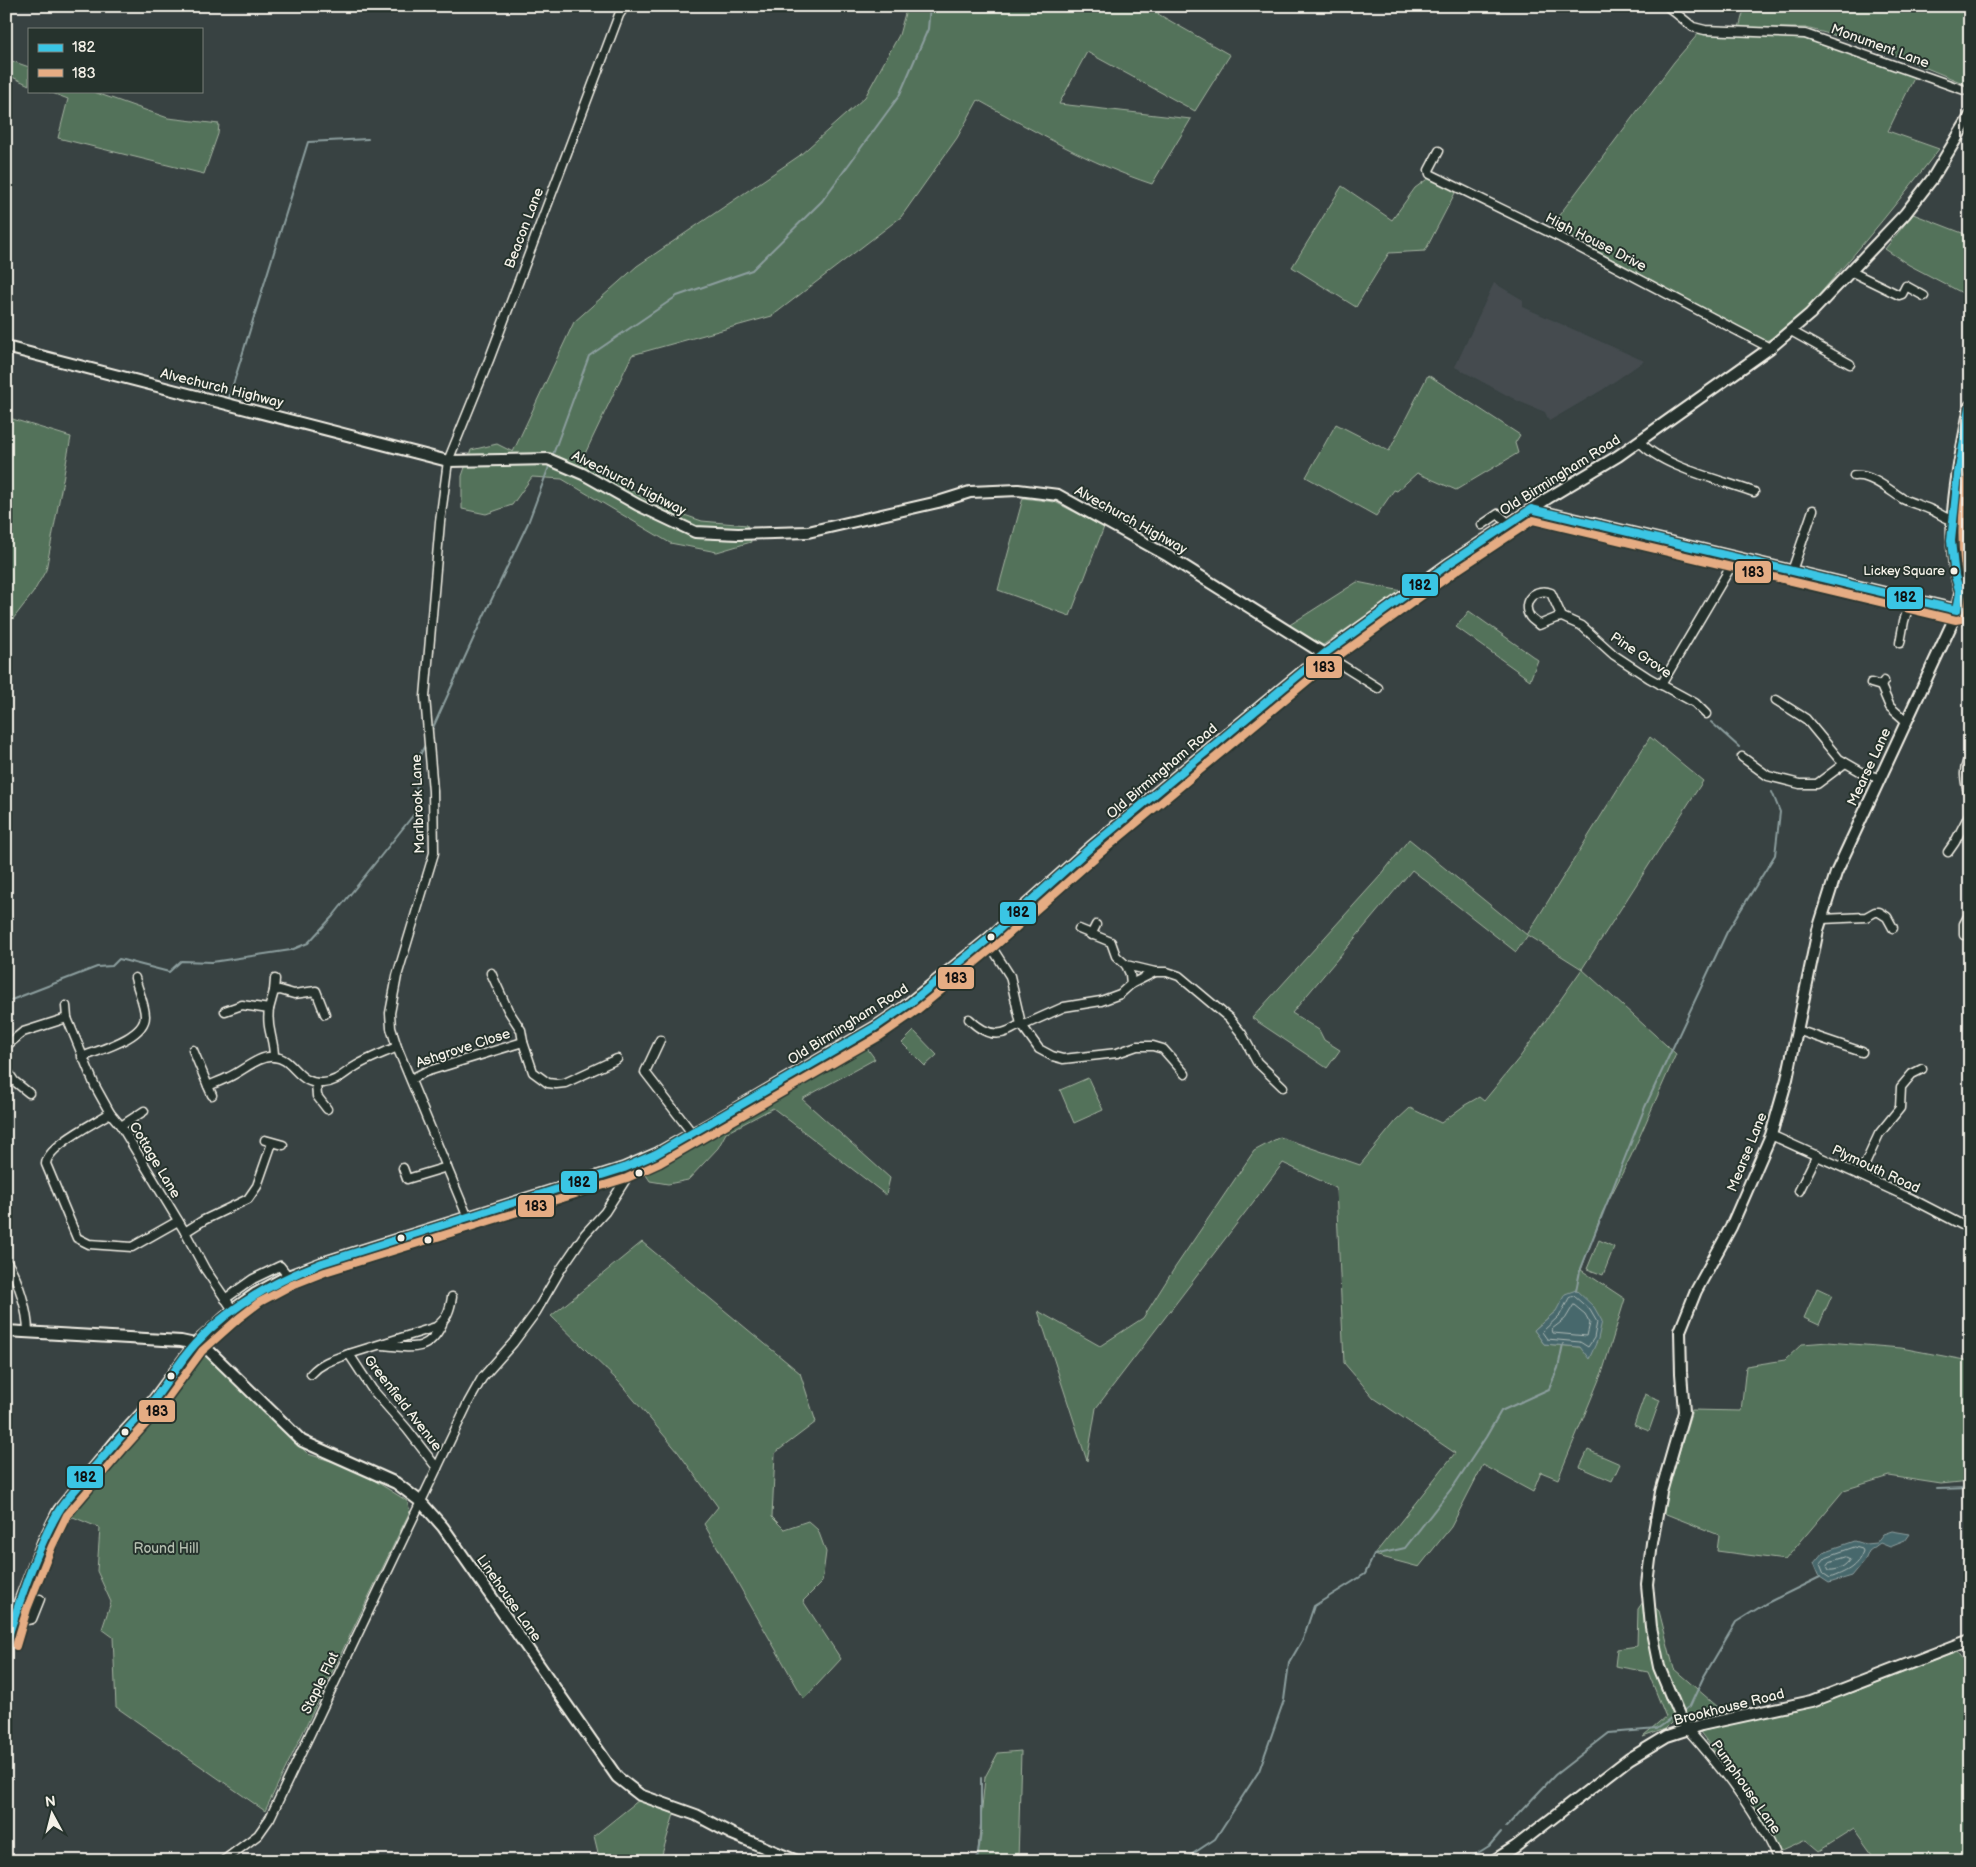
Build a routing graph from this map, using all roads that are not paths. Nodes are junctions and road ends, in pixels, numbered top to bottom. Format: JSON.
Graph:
{"nodes":[{"id":1,"x":625,"y":6,"type":"edge"},
{"id":2,"x":1667,"y":6,"type":"edge"},
{"id":3,"x":1970,"y":92,"type":"edge"},
{"id":4,"x":1970,"y":116,"type":"edge"},
{"id":5,"x":1439,"y":151,"type":"dead end"},
{"id":6,"x":1852,"y":272,"type":"junction"},
{"id":7,"x":1924,"y":296,"type":"dead end"},
{"id":8,"x":1792,"y":331,"type":"junction"},
{"id":9,"x":6,"y":347,"type":"edge"},
{"id":10,"x":1770,"y":348,"type":"junction"},
{"id":11,"x":1850,"y":364,"type":"dead end"},
{"id":12,"x":1970,"y":406,"type":"edge"},
{"id":13,"x":1639,"y":441,"type":"junction"},
{"id":14,"x":448,"y":461,"type":"junction"},
{"id":15,"x":1854,"y":476,"type":"dead end"},
{"id":16,"x":1754,"y":492,"type":"dead end"},
{"id":17,"x":1531,"y":509,"type":"junction"},
{"id":18,"x":1813,"y":510,"type":"dead end"},
{"id":19,"x":1953,"y":520,"type":"junction"},
{"id":20,"x":1508,"y":523,"type":"junction"},
{"id":21,"x":1482,"y":525,"type":"dead end"},
{"id":22,"x":1736,"y":558,"type":"junction"},
{"id":23,"x":1792,"y":571,"type":"junction"},
{"id":24,"x":1960,"y":593,"type":"junction"},
{"id":25,"x":1912,"y":599,"type":"junction"},
{"id":26,"x":1956,"y":610,"type":"junction"},
{"id":27,"x":1970,"y":615,"type":"edge"},
{"id":28,"x":1562,"y":617,"type":"junction"},
{"id":29,"x":1970,"y":620,"type":"edge"},
{"id":30,"x":1900,"y":643,"type":"dead end"},
{"id":31,"x":1324,"y":654,"type":"junction"},
{"id":32,"x":1871,"y":683,"type":"dead end"},
{"id":33,"x":1661,"y":685,"type":"junction"},
{"id":34,"x":1378,"y":688,"type":"dead end"},
{"id":35,"x":1776,"y":700,"type":"dead end"},
{"id":36,"x":1706,"y":714,"type":"dead end"},
{"id":37,"x":1906,"y":721,"type":"junction"},
{"id":38,"x":1970,"y":756,"type":"edge"},
{"id":39,"x":1742,"y":757,"type":"dead end"},
{"id":40,"x":1846,"y":763,"type":"junction"},
{"id":41,"x":1879,"y":778,"type":"junction"},
{"id":42,"x":1970,"y":800,"type":"edge"},
{"id":43,"x":1970,"y":812,"type":"edge"},
{"id":44,"x":1948,"y":852,"type":"dead end"},
{"id":45,"x":1970,"y":913,"type":"edge"},
{"id":46,"x":1822,"y":919,"type":"junction"},
{"id":47,"x":1096,"y":925,"type":"dead end"},
{"id":48,"x":1893,"y":928,"type":"dead end"},
{"id":49,"x":1079,"y":930,"type":"dead end"},
{"id":50,"x":1091,"y":935,"type":"junction"},
{"id":51,"x":1964,"y":935,"type":"dead end"},
{"id":52,"x":987,"y":940,"type":"junction"},
{"id":53,"x":1126,"y":965,"type":"junction"},
{"id":54,"x":1155,"y":972,"type":"junction"},
{"id":55,"x":491,"y":973,"type":"dead end"},
{"id":56,"x":135,"y":978,"type":"dead end"},
{"id":57,"x":275,"y":979,"type":"dead end"},
{"id":58,"x":314,"y":982,"type":"dead end"},
{"id":59,"x":1131,"y":984,"type":"junction"},
{"id":60,"x":274,"y":991,"type":"junction"},
{"id":61,"x":316,"y":991,"type":"junction"},
{"id":62,"x":66,"y":1006,"type":"dead end"},
{"id":63,"x":269,"y":1009,"type":"junction"},
{"id":64,"x":225,"y":1011,"type":"dead end"},
{"id":65,"x":325,"y":1014,"type":"dead end"},
{"id":66,"x":67,"y":1018,"type":"junction"},
{"id":67,"x":969,"y":1019,"type":"dead end"},
{"id":68,"x":1021,"y":1024,"type":"junction"},
{"id":69,"x":1797,"y":1030,"type":"junction"},
{"id":70,"x":660,"y":1040,"type":"dead end"},
{"id":71,"x":523,"y":1042,"type":"junction"},
{"id":72,"x":6,"y":1046,"type":"edge"},
{"id":73,"x":397,"y":1046,"type":"junction"},
{"id":74,"x":1862,"y":1052,"type":"dead end"},
{"id":75,"x":193,"y":1056,"type":"dead end"},
{"id":76,"x":274,"y":1056,"type":"junction"},
{"id":77,"x":82,"y":1057,"type":"junction"},
{"id":78,"x":617,"y":1059,"type":"dead end"},
{"id":79,"x":6,"y":1069,"type":"edge"},
{"id":80,"x":1922,"y":1069,"type":"dead end"},
{"id":81,"x":1185,"y":1074,"type":"dead end"},
{"id":82,"x":411,"y":1079,"type":"junction"},
{"id":83,"x":316,"y":1083,"type":"junction"},
{"id":84,"x":208,"y":1086,"type":"junction"},
{"id":85,"x":1283,"y":1087,"type":"dead end"},
{"id":86,"x":29,"y":1093,"type":"dead end"},
{"id":87,"x":212,"y":1095,"type":"dead end"},
{"id":88,"x":327,"y":1109,"type":"dead end"},
{"id":89,"x":144,"y":1111,"type":"dead end"},
{"id":90,"x":110,"y":1113,"type":"junction"},
{"id":91,"x":121,"y":1126,"type":"junction"},
{"id":92,"x":692,"y":1133,"type":"junction"},
{"id":93,"x":1771,"y":1135,"type":"junction"},
{"id":94,"x":283,"y":1145,"type":"dead end"},
{"id":95,"x":1818,"y":1155,"type":"junction"},
{"id":96,"x":447,"y":1167,"type":"junction"},
{"id":97,"x":403,"y":1168,"type":"dead end"},
{"id":98,"x":624,"y":1168,"type":"junction"},
{"id":99,"x":1860,"y":1175,"type":"junction"},
{"id":100,"x":1799,"y":1192,"type":"dead end"},
{"id":101,"x":468,"y":1218,"type":"junction"},
{"id":102,"x":178,"y":1221,"type":"junction"},
{"id":103,"x":1970,"y":1229,"type":"edge"},
{"id":104,"x":186,"y":1232,"type":"junction"},
{"id":105,"x":6,"y":1261,"type":"edge"},
{"id":106,"x":288,"y":1276,"type":"junction"},
{"id":107,"x":452,"y":1297,"type":"dead end"},
{"id":108,"x":225,"y":1299,"type":"junction"},
{"id":109,"x":233,"y":1310,"type":"junction"},
{"id":110,"x":443,"y":1322,"type":"junction"},
{"id":111,"x":6,"y":1331,"type":"edge"},
{"id":112,"x":28,"y":1332,"type":"junction"},
{"id":113,"x":197,"y":1342,"type":"junction"},
{"id":114,"x":376,"y":1345,"type":"junction"},
{"id":115,"x":349,"y":1354,"type":"junction"},
{"id":116,"x":311,"y":1374,"type":"dead end"},
{"id":117,"x":437,"y":1468,"type":"junction"},
{"id":118,"x":421,"y":1502,"type":"junction"},
{"id":119,"x":40,"y":1599,"type":"dead end"},
{"id":120,"x":14,"y":1618,"type":"junction"},
{"id":121,"x":1970,"y":1640,"type":"edge"},
{"id":122,"x":6,"y":1643,"type":"edge"},
{"id":123,"x":1679,"y":1715,"type":"junction"},
{"id":124,"x":1688,"y":1730,"type":"junction"},
{"id":125,"x":1667,"y":1736,"type":"junction"},
{"id":126,"x":223,"y":1861,"type":"edge"},
{"id":127,"x":797,"y":1861,"type":"edge"},
{"id":128,"x":1493,"y":1861,"type":"edge"},
{"id":129,"x":1777,"y":1861,"type":"edge"}],
"edges":[{"from":1,"to":14,"type":"street","name":"Beacon Lane"},
{"from":2,"to":3,"type":"street","name":"Monument Lane"},
{"from":4,"to":6,"type":"street","name":"Old Birmingham Road"},
{"from":5,"to":10,"type":"street","name":"High House Drive"},
{"from":6,"to":7,"type":"street"},
{"from":6,"to":8,"type":"street","name":"Old Birmingham Road"},
{"from":8,"to":10,"type":"street","name":"Old Birmingham Road"},
{"from":8,"to":11,"type":"street"},
{"from":9,"to":14,"type":"street","name":"Alvechurch Highway"},
{"from":10,"to":13,"type":"street","name":"Old Birmingham Road"},
{"from":12,"to":19,"type":"street"},
{"from":13,"to":16,"type":"street"},
{"from":13,"to":17,"type":"street","name":"Old Birmingham Road"},
{"from":14,"to":31,"type":"street","name":"Alvechurch Highway"},
{"from":14,"to":73,"type":"street","name":"Marlbrook Lane"},
{"from":15,"to":19,"type":"street"},
{"from":17,"to":20,"type":"street","name":"Old Birmingham Road"},
{"from":17,"to":22,"type":"street"},
{"from":18,"to":23,"type":"street"},
{"from":19,"to":24,"type":"street"},
{"from":20,"to":21,"type":"street"},
{"from":20,"to":31,"type":"street","name":"Old Birmingham Road"},
{"from":22,"to":23,"type":"street"},
{"from":22,"to":33,"type":"street"},
{"from":23,"to":25,"type":"street"},
{"from":24,"to":26,"type":"street","name":"Mearse Lane"},
{"from":24,"to":27,"type":"street"},
{"from":25,"to":26,"type":"street"},
{"from":25,"to":30,"type":"street"},
{"from":26,"to":29,"type":"street"},
{"from":26,"to":37,"type":"street","name":"Mearse Lane"},
{"from":28,"to":28,"type":"street"},
{"from":28,"to":33,"type":"street","name":"Pine Grove"},
{"from":31,"to":34,"type":"street"},
{"from":31,"to":52,"type":"street","name":"Old Birmingham Road"},
{"from":32,"to":37,"type":"street"},
{"from":33,"to":36,"type":"street","name":"Pine Grove"},
{"from":35,"to":40,"type":"street"},
{"from":37,"to":41,"type":"street","name":"Mearse Lane"},
{"from":38,"to":42,"type":"street"},
{"from":39,"to":40,"type":"street"},
{"from":40,"to":41,"type":"street"},
{"from":41,"to":46,"type":"street","name":"Mearse Lane"},
{"from":43,"to":44,"type":"street"},
{"from":45,"to":51,"type":"street"},
{"from":46,"to":48,"type":"street"},
{"from":46,"to":69,"type":"street","name":"Mearse Lane"},
{"from":47,"to":50,"type":"street"},
{"from":49,"to":50,"type":"street"},
{"from":50,"to":53,"type":"street"},
{"from":52,"to":68,"type":"street"},
{"from":52,"to":92,"type":"street","name":"Old Birmingham Road"},
{"from":53,"to":54,"type":"street"},
{"from":53,"to":59,"type":"street"},
{"from":54,"to":59,"type":"street"},
{"from":54,"to":85,"type":"street"},
{"from":55,"to":71,"type":"street","name":"Ashgrove Close"},
{"from":56,"to":77,"type":"street"},
{"from":57,"to":60,"type":"street"},
{"from":58,"to":61,"type":"street"},
{"from":59,"to":68,"type":"street"},
{"from":60,"to":61,"type":"street"},
{"from":60,"to":63,"type":"street"},
{"from":61,"to":65,"type":"street"},
{"from":62,"to":66,"type":"street","name":"Cottage Lane"},
{"from":63,"to":64,"type":"street"},
{"from":63,"to":76,"type":"street"},
{"from":66,"to":72,"type":"street"},
{"from":66,"to":77,"type":"street","name":"Cottage Lane"},
{"from":67,"to":68,"type":"street"},
{"from":68,"to":81,"type":"street"},
{"from":69,"to":74,"type":"street"},
{"from":69,"to":93,"type":"street","name":"Mearse Lane"},
{"from":70,"to":92,"type":"street"},
{"from":71,"to":78,"type":"street","name":"Ashgrove Close"},
{"from":71,"to":82,"type":"street","name":"Ashgrove Close"},
{"from":73,"to":82,"type":"street","name":"Marlbrook Lane"},
{"from":73,"to":83,"type":"street"},
{"from":75,"to":84,"type":"street"},
{"from":76,"to":83,"type":"street"},
{"from":76,"to":84,"type":"street"},
{"from":77,"to":90,"type":"street","name":"Cottage Lane"},
{"from":79,"to":86,"type":"street"},
{"from":80,"to":99,"type":"street"},
{"from":82,"to":96,"type":"street","name":"Marlbrook Lane"},
{"from":83,"to":88,"type":"street"},
{"from":84,"to":87,"type":"street"},
{"from":89,"to":91,"type":"street"},
{"from":90,"to":91,"type":"street","name":"Cottage Lane"},
{"from":90,"to":102,"type":"street"},
{"from":91,"to":102,"type":"street","name":"Cottage Lane"},
{"from":92,"to":98,"type":"street","name":"Old Birmingham Road"},
{"from":93,"to":95,"type":"street","name":"Plymouth Road"},
{"from":93,"to":123,"type":"street","name":"Mearse Lane"},
{"from":94,"to":104,"type":"street"},
{"from":95,"to":99,"type":"street","name":"Plymouth Road"},
{"from":95,"to":100,"type":"street"},
{"from":96,"to":97,"type":"street"},
{"from":96,"to":101,"type":"street","name":"Marlbrook Lane"},
{"from":98,"to":101,"type":"street","name":"Old Birmingham Road"},
{"from":98,"to":117,"type":"street","name":"Staple Flat"},
{"from":99,"to":103,"type":"street","name":"Plymouth Road"},
{"from":101,"to":106,"type":"street","name":"Old Birmingham Road"},
{"from":102,"to":104,"type":"street","name":"Cottage Lane"},
{"from":104,"to":108,"type":"street","name":"Cottage Lane"},
{"from":105,"to":112,"type":"street"},
{"from":106,"to":108,"type":"street"},
{"from":106,"to":109,"type":"street","name":"Old Birmingham Road"},
{"from":107,"to":110,"type":"street"},
{"from":108,"to":109,"type":"street","name":"Cottage Lane"},
{"from":109,"to":113,"type":"street","name":"Old Birmingham Road"},
{"from":110,"to":114,"type":"street","name":"Greenfield Avenue"},
{"from":110,"to":114,"type":"street"},
{"from":111,"to":112,"type":"street"},
{"from":112,"to":113,"type":"street"},
{"from":113,"to":118,"type":"street","name":"Linehouse Lane"},
{"from":113,"to":120,"type":"street","name":"Old Birmingham Road"},
{"from":114,"to":115,"type":"street","name":"Greenfield Avenue"},
{"from":115,"to":116,"type":"street","name":"Greenfield Avenue"},
{"from":115,"to":117,"type":"street","name":"Greenfield Avenue"},
{"from":117,"to":118,"type":"street","name":"Staple Flat"},
{"from":118,"to":126,"type":"street","name":"Staple Flat"},
{"from":118,"to":127,"type":"street","name":"Linehouse Lane"},
{"from":119,"to":120,"type":"street"},
{"from":120,"to":122,"type":"street","name":"Old Birmingham Road"},
{"from":121,"to":124,"type":"street","name":"Brookhouse Road"},
{"from":123,"to":124,"type":"street","name":"Mearse Lane"},
{"from":123,"to":125,"type":"street"},
{"from":124,"to":125,"type":"street","name":"Brookhouse Road"},
{"from":124,"to":129,"type":"street","name":"Pumphouse Lane"},
{"from":125,"to":128,"type":"street","name":"Brookhouse Road"}]}
